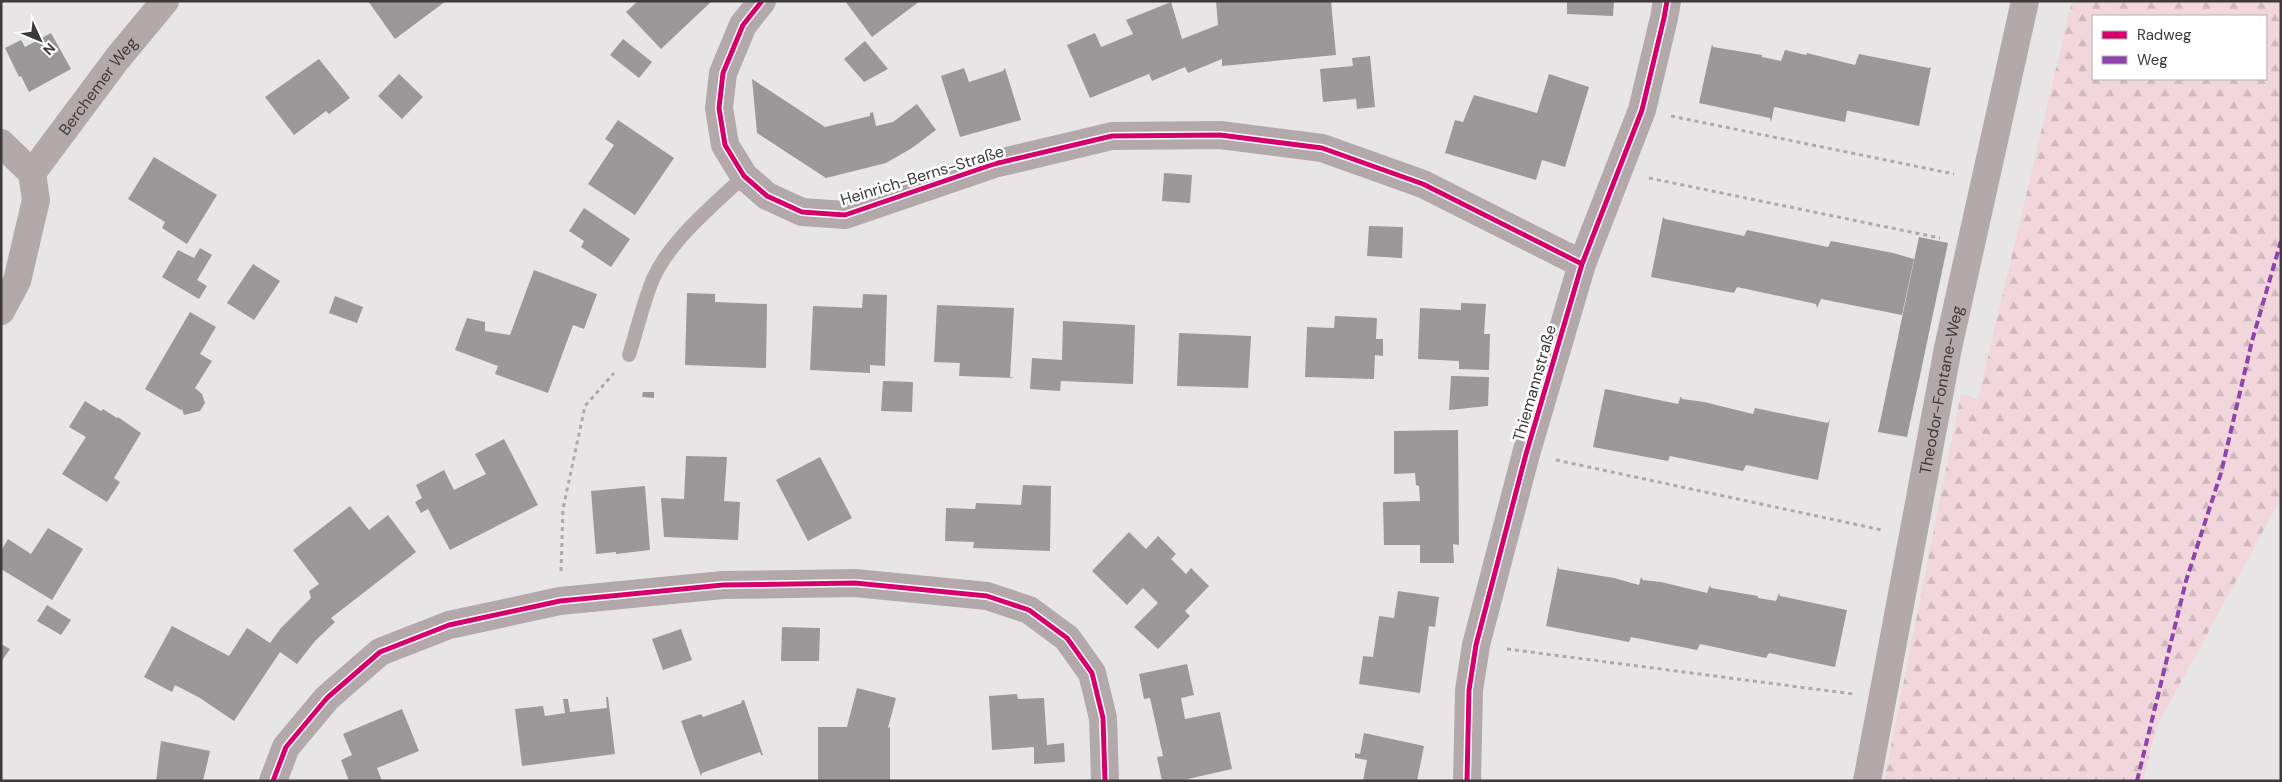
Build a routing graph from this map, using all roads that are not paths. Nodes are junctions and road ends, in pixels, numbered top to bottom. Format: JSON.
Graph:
{"nodes":[{"id":1,"x":165,"y":1,"type":"edge"},
{"id":2,"x":762,"y":1,"type":"edge"},
{"id":3,"x":1666,"y":1,"type":"edge"},
{"id":4,"x":2025,"y":1,"type":"edge"},
{"id":5,"x":1,"y":143,"type":"edge"},
{"id":6,"x":32,"y":172,"type":"junction"},
{"id":7,"x":744,"y":176,"type":"junction"},
{"id":8,"x":1582,"y":264,"type":"junction"},
{"id":9,"x":1,"y":312,"type":"edge"},
{"id":10,"x":629,"y":355,"type":"road end"},
{"id":11,"x":274,"y":781,"type":"edge"},
{"id":12,"x":1105,"y":781,"type":"edge"},
{"id":13,"x":1468,"y":781,"type":"edge"},
{"id":14,"x":1868,"y":781,"type":"edge"}],
"edges":[{"from":1,"to":6,"type":"street","name":"Berchemer Weg"},
{"from":2,"to":7,"type":"street","name":"Heinrich-Berns-Straße"},
{"from":3,"to":8,"type":"street","name":"Thiemannstraße"},
{"from":4,"to":14,"type":"street","name":"Theodor-Fontane-Weg"},
{"from":5,"to":6,"type":"street"},
{"from":6,"to":9,"type":"street"},
{"from":7,"to":8,"type":"street","name":"Heinrich-Berns-Straße"},
{"from":7,"to":10,"type":"lane"},
{"from":8,"to":13,"type":"street","name":"Thiemannstraße"},
{"from":11,"to":12,"type":"street"}]}
